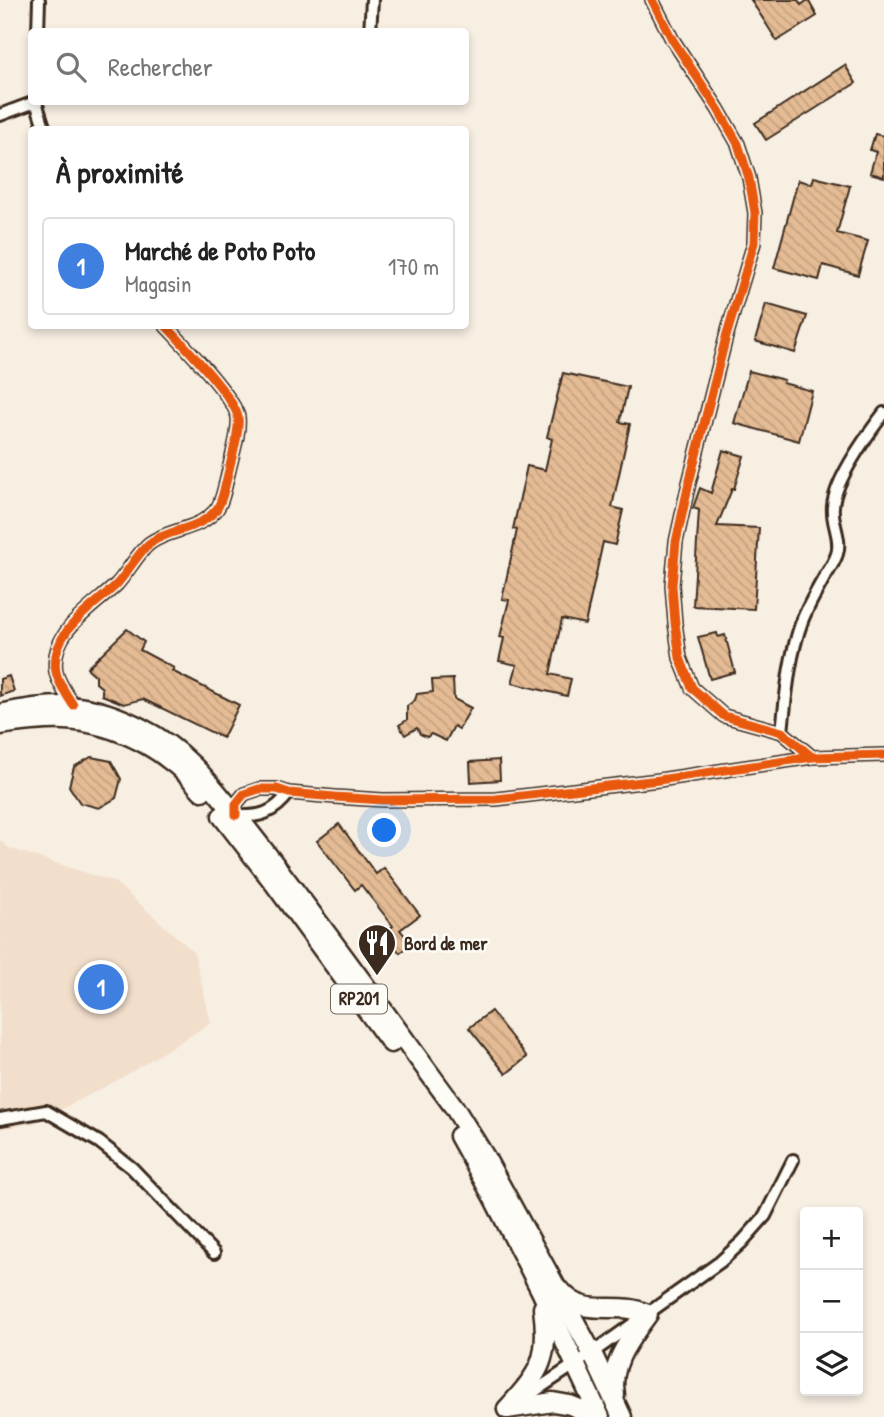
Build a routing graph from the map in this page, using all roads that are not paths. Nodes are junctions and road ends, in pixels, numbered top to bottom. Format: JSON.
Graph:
{"nodes":[{"id":1,"x":39,"y":0,"type":"edge"},
{"id":2,"x":372,"y":0,"type":"edge"},
{"id":3,"x":652,"y":0,"type":"edge"},
{"id":4,"x":38,"y":28,"type":"edge"},
{"id":5,"x":370,"y":28,"type":"edge"},
{"id":6,"x":28,"y":105,"type":"edge"},
{"id":7,"x":36,"y":105,"type":"edge"},
{"id":8,"x":0,"y":116,"type":"edge"},
{"id":9,"x":44,"y":126,"type":"edge"},
{"id":10,"x":169,"y":329,"type":"edge"},
{"id":11,"x":884,"y":412,"type":"edge"},
{"id":12,"x":73,"y":705,"type":"junction"},
{"id":13,"x":0,"y":714,"type":"edge"},
{"id":14,"x":0,"y":725,"type":"edge"},
{"id":15,"x":782,"y":733,"type":"junction"},
{"id":16,"x":884,"y":755,"type":"edge"},
{"id":17,"x":812,"y":757,"type":"junction"},
{"id":18,"x":289,"y":793,"type":"junction"},
{"id":19,"x":236,"y":815,"type":"junction"},
{"id":20,"x":0,"y":1119,"type":"edge"},
{"id":21,"x":793,"y":1160,"type":"dead end"},
{"id":22,"x":214,"y":1253,"type":"dead end"},
{"id":23,"x":548,"y":1288,"type":"junction"},
{"id":24,"x":648,"y":1314,"type":"junction"},
{"id":25,"x":592,"y":1353,"type":"junction"},
{"id":26,"x":574,"y":1364,"type":"junction"},
{"id":27,"x":620,"y":1412,"type":"edge"},
{"id":28,"x":501,"y":1413,"type":"edge"},
{"id":29,"x":599,"y":1417,"type":"edge"}],
"edges":[{"from":1,"to":4,"type":"street"},
{"from":2,"to":5,"type":"street"},
{"from":3,"to":15,"type":"street"},
{"from":6,"to":8,"type":"street"},
{"from":7,"to":9,"type":"street"},
{"from":10,"to":12,"type":"street"},
{"from":11,"to":15,"type":"street"},
{"from":12,"to":13,"type":"main road","number":"RP201"},
{"from":12,"to":19,"type":"main road","number":"RP201"},
{"from":14,"to":23,"type":"main road","number":"RP201"},
{"from":15,"to":17,"type":"street"},
{"from":16,"to":17,"type":"street"},
{"from":17,"to":18,"type":"street"},
{"from":18,"to":19,"type":"street"},
{"from":18,"to":19,"type":"street"},
{"from":19,"to":23,"type":"main road","number":"RP201"},
{"from":20,"to":22,"type":"street"},
{"from":21,"to":24,"type":"street"},
{"from":23,"to":24,"type":"main road"},
{"from":23,"to":25,"type":"main road","number":"RP201"},
{"from":23,"to":26,"type":"main road","number":"RP201"},
{"from":23,"to":28,"type":"main road"},
{"from":24,"to":25,"type":"street"},
{"from":24,"to":27,"type":"main road"},
{"from":25,"to":26,"type":"street"},
{"from":25,"to":27,"type":"main road","number":"RP201"},
{"from":26,"to":28,"type":"street"},
{"from":26,"to":29,"type":"main road","number":"RP201"},
{"from":28,"to":29,"type":"main road"}]}
